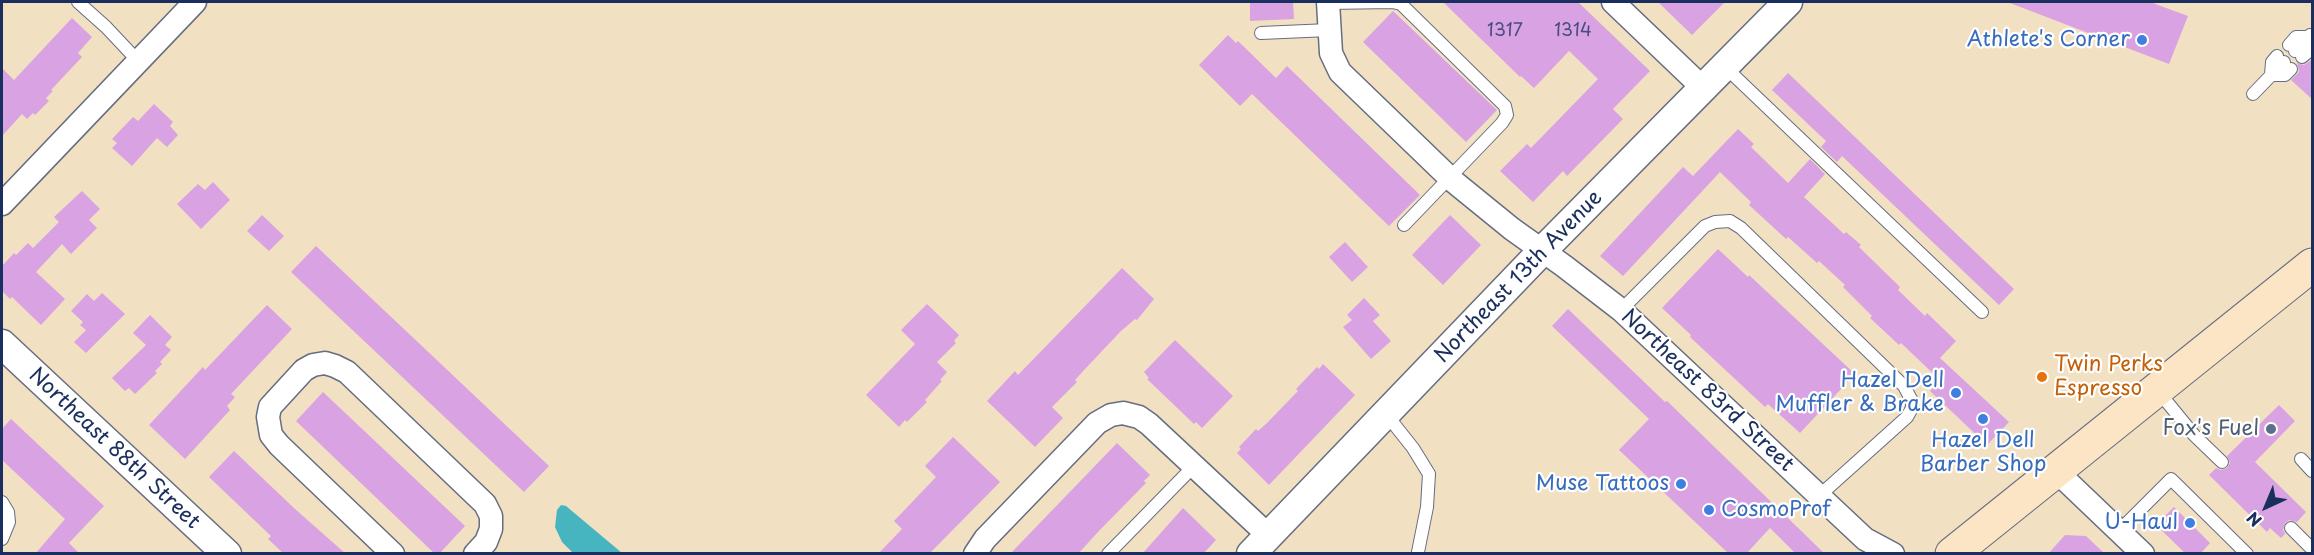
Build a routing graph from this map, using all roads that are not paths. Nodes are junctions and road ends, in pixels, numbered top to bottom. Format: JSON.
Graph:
{"nodes":[{"id":1,"x":78,"y":2,"type":"edge"},
{"id":2,"x":195,"y":2,"type":"edge"},
{"id":3,"x":1328,"y":2,"type":"edge"},
{"id":4,"x":1613,"y":2,"type":"edge"},
{"id":5,"x":1788,"y":2,"type":"edge"},
{"id":6,"x":1329,"y":30,"type":"junction"},
{"id":7,"x":1261,"y":33,"type":"dead end"},
{"id":8,"x":2310,"y":35,"type":"edge"},
{"id":9,"x":138,"y":61,"type":"junction"},
{"id":10,"x":1725,"y":68,"type":"junction"},
{"id":11,"x":2271,"y":75,"type":"junction"},
{"id":12,"x":1704,"y":89,"type":"junction"},
{"id":13,"x":2253,"y":94,"type":"dead end"},
{"id":14,"x":1450,"y":178,"type":"junction"},
{"id":15,"x":2,"y":204,"type":"edge"},
{"id":16,"x":1404,"y":225,"type":"dead end"},
{"id":17,"x":1543,"y":250,"type":"junction"},
{"id":18,"x":2313,"y":265,"type":"edge"},
{"id":19,"x":1621,"y":310,"type":"junction"},
{"id":20,"x":1982,"y":312,"type":"dead end"},
{"id":21,"x":2,"y":344,"type":"edge"},
{"id":22,"x":2157,"y":390,"type":"junction"},
{"id":23,"x":1386,"y":414,"type":"junction"},
{"id":24,"x":2301,"y":459,"type":"dead end"},
{"id":25,"x":2222,"y":462,"type":"dead end"},
{"id":26,"x":1194,"y":466,"type":"junction"},
{"id":27,"x":2055,"y":470,"type":"junction"},
{"id":28,"x":2313,"y":471,"type":"edge"},
{"id":29,"x":1819,"y":496,"type":"junction"},
{"id":30,"x":2,"y":502,"type":"edge"},
{"id":31,"x":2291,"y":528,"type":"dead end"},
{"id":32,"x":2119,"y":531,"type":"junction"},
{"id":33,"x":2,"y":539,"type":"edge"},
{"id":34,"x":1259,"y":544,"type":"edge"},
{"id":35,"x":1866,"y":546,"type":"edge"},
{"id":36,"x":2313,"y":549,"type":"edge"},
{"id":37,"x":1418,"y":552,"type":"dead end"},
{"id":38,"x":227,"y":554,"type":"edge"},
{"id":39,"x":393,"y":554,"type":"edge"},
{"id":40,"x":475,"y":554,"type":"edge"},
{"id":41,"x":975,"y":554,"type":"edge"},
{"id":42,"x":1108,"y":554,"type":"edge"},
{"id":43,"x":1893,"y":554,"type":"edge"},
{"id":44,"x":1952,"y":554,"type":"edge"},
{"id":45,"x":2143,"y":554,"type":"edge"},
{"id":46,"x":2247,"y":554,"type":"edge"}],
"edges":[{"from":1,"to":9,"type":"lane"},
{"from":2,"to":9,"type":"street"},
{"from":3,"to":6,"type":"street","name":"Northeast 83rd Street"},
{"from":3,"to":14,"type":"lane"},
{"from":4,"to":12,"type":"street"},
{"from":5,"to":10,"type":"street","name":"Northeast 13th Avenue"},
{"from":6,"to":7,"type":"lane"},
{"from":6,"to":14,"type":"street","name":"Northeast 83rd Street"},
{"from":8,"to":8,"type":"lane"},
{"from":9,"to":15,"type":"street"},
{"from":10,"to":12,"type":"street","name":"Northeast 13th Avenue"},
{"from":10,"to":20,"type":"lane"},
{"from":11,"to":11,"type":"lane"},
{"from":11,"to":13,"type":"lane"},
{"from":12,"to":17,"type":"street","name":"Northeast 13th Avenue"},
{"from":14,"to":16,"type":"lane"},
{"from":14,"to":17,"type":"street","name":"Northeast 83rd Street"},
{"from":17,"to":19,"type":"street","name":"Northeast 83rd Street"},
{"from":17,"to":23,"type":"street","name":"Northeast 13th Avenue"},
{"from":18,"to":22,"type":"main road"},
{"from":19,"to":29,"type":"street","name":"Northeast 83rd Street"},
{"from":19,"to":29,"type":"lane"},
{"from":21,"to":38,"type":"street","name":"Northeast 88th Street"},
{"from":22,"to":25,"type":"lane"},
{"from":22,"to":27,"type":"main road"},
{"from":23,"to":34,"type":"street","name":"Northeast 13th Avenue"},
{"from":23,"to":37,"type":"lane"},
{"from":24,"to":28,"type":"lane"},
{"from":26,"to":34,"type":"street"},
{"from":26,"to":41,"type":"street"},
{"from":26,"to":42,"type":"lane"},
{"from":27,"to":32,"type":"street"},
{"from":27,"to":44,"type":"main road"},
{"from":29,"to":35,"type":"street","name":"Northeast 83rd Street"},
{"from":30,"to":33,"type":"lane"},
{"from":31,"to":36,"type":"lane"},
{"from":32,"to":45,"type":"street"},
{"from":32,"to":46,"type":"lane"},
{"from":35,"to":43,"type":"street","name":"Northeast 83rd Street"},
{"from":39,"to":40,"type":"street"}]}
